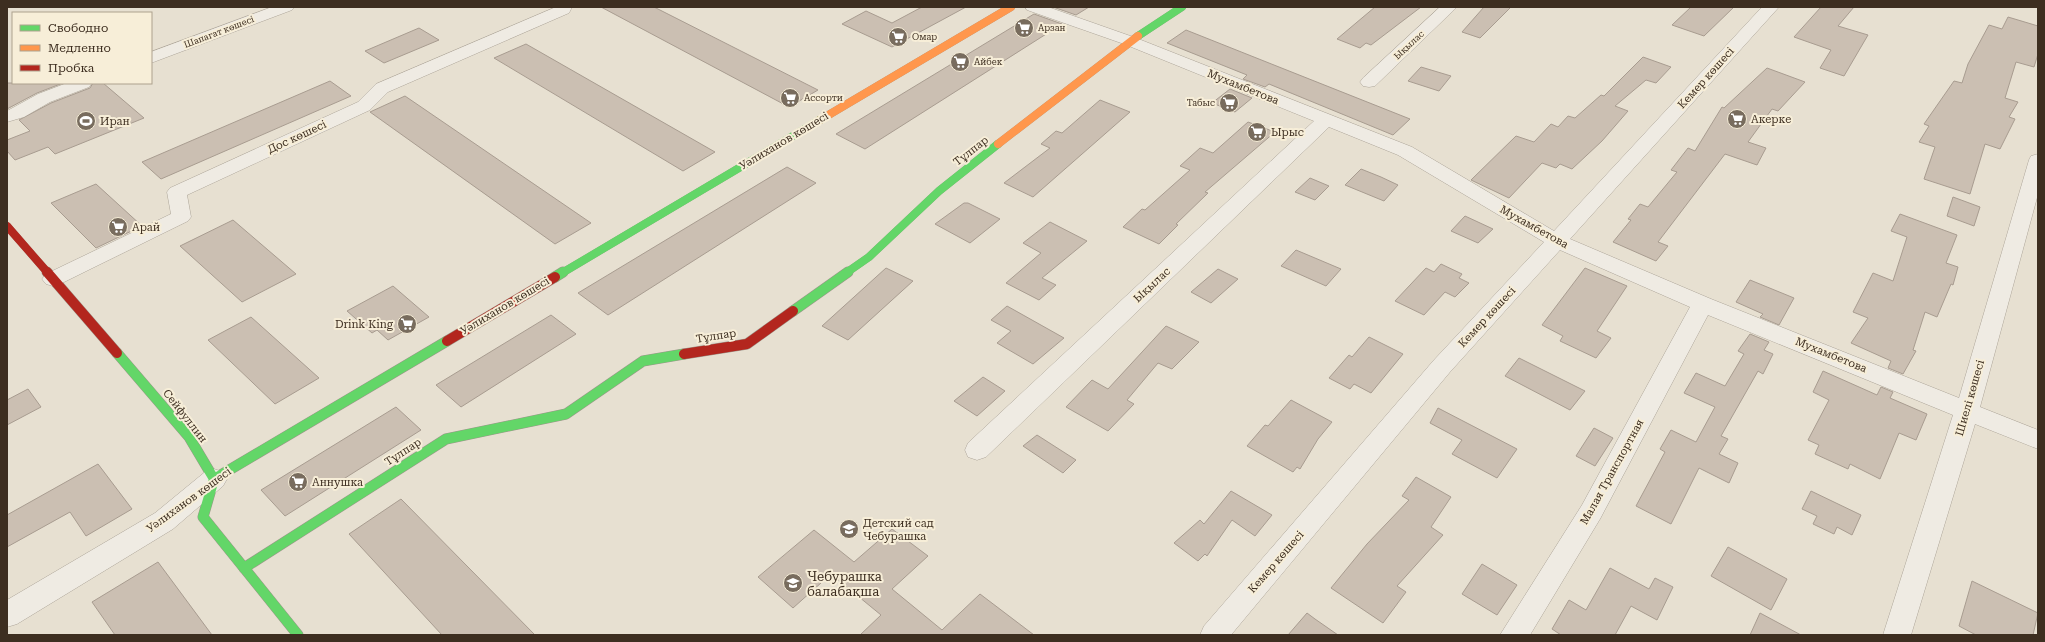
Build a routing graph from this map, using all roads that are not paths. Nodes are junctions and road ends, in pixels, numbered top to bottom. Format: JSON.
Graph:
{"nodes":[{"id":1,"x":286,"y":7,"type":"edge"},
{"id":2,"x":564,"y":7,"type":"edge"},
{"id":3,"x":1010,"y":7,"type":"edge"},
{"id":4,"x":1033,"y":7,"type":"edge"},
{"id":5,"x":1182,"y":7,"type":"edge"},
{"id":6,"x":1449,"y":7,"type":"edge"},
{"id":7,"x":1771,"y":7,"type":"edge"},
{"id":8,"x":1130,"y":41,"type":"junction"},
{"id":9,"x":152,"y":58,"type":"edge"},
{"id":10,"x":1369,"y":82,"type":"dead end"},
{"id":11,"x":80,"y":84,"type":"edge"},
{"id":12,"x":7,"y":117,"type":"edge"},
{"id":13,"x":1326,"y":120,"type":"junction"},
{"id":14,"x":2038,"y":160,"type":"edge"},
{"id":15,"x":7,"y":226,"type":"edge"},
{"id":16,"x":1557,"y":241,"type":"junction"},
{"id":17,"x":53,"y":279,"type":"junction"},
{"id":18,"x":1703,"y":304,"type":"junction"},
{"id":19,"x":1967,"y":410,"type":"junction"},
{"id":20,"x":2038,"y":440,"type":"edge"},
{"id":21,"x":977,"y":450,"type":"dead end"},
{"id":22,"x":214,"y":479,"type":"junction"},
{"id":23,"x":244,"y":568,"type":"junction"},
{"id":24,"x":7,"y":615,"type":"edge"},
{"id":25,"x":298,"y":635,"type":"edge"},
{"id":26,"x":1214,"y":635,"type":"edge"},
{"id":27,"x":1514,"y":635,"type":"edge"},
{"id":28,"x":1897,"y":635,"type":"edge"}],
"edges":[{"from":1,"to":9,"type":"street","name":"Шапагат көшесі"},
{"from":2,"to":17,"type":"street","name":"Дос көшесі"},
{"from":3,"to":22,"type":"street","name":"Уәлиханов көшесі"},
{"from":4,"to":8,"type":"street","name":"Мухамбетова"},
{"from":5,"to":8,"type":"street","name":"Тұлпар"},
{"from":6,"to":10,"type":"street","name":"Ықылас"},
{"from":7,"to":16,"type":"street","name":"Кемер көшесі"},
{"from":8,"to":13,"type":"street","name":"Мухамбетова"},
{"from":8,"to":23,"type":"street","name":"Тұлпар"},
{"from":11,"to":12,"type":"street"},
{"from":13,"to":16,"type":"street","name":"Мухамбетова"},
{"from":13,"to":21,"type":"street","name":"Ықылас"},
{"from":14,"to":19,"type":"street","name":"Шиелі көшесі"},
{"from":15,"to":17,"type":"street","name":"Сейфуллин"},
{"from":16,"to":18,"type":"street","name":"Мухамбетова"},
{"from":16,"to":26,"type":"street","name":"Кемер көшесі"},
{"from":17,"to":22,"type":"street","name":"Сейфуллин"},
{"from":18,"to":19,"type":"street","name":"Мухамбетова"},
{"from":18,"to":27,"type":"street","name":"Малая Транспортная"},
{"from":19,"to":20,"type":"street","name":"Мухамбетова"},
{"from":19,"to":28,"type":"street","name":"Шиелі көшесі"},
{"from":22,"to":23,"type":"street"},
{"from":22,"to":24,"type":"street","name":"Уәлиханов көшесі"},
{"from":23,"to":25,"type":"street"}]}
